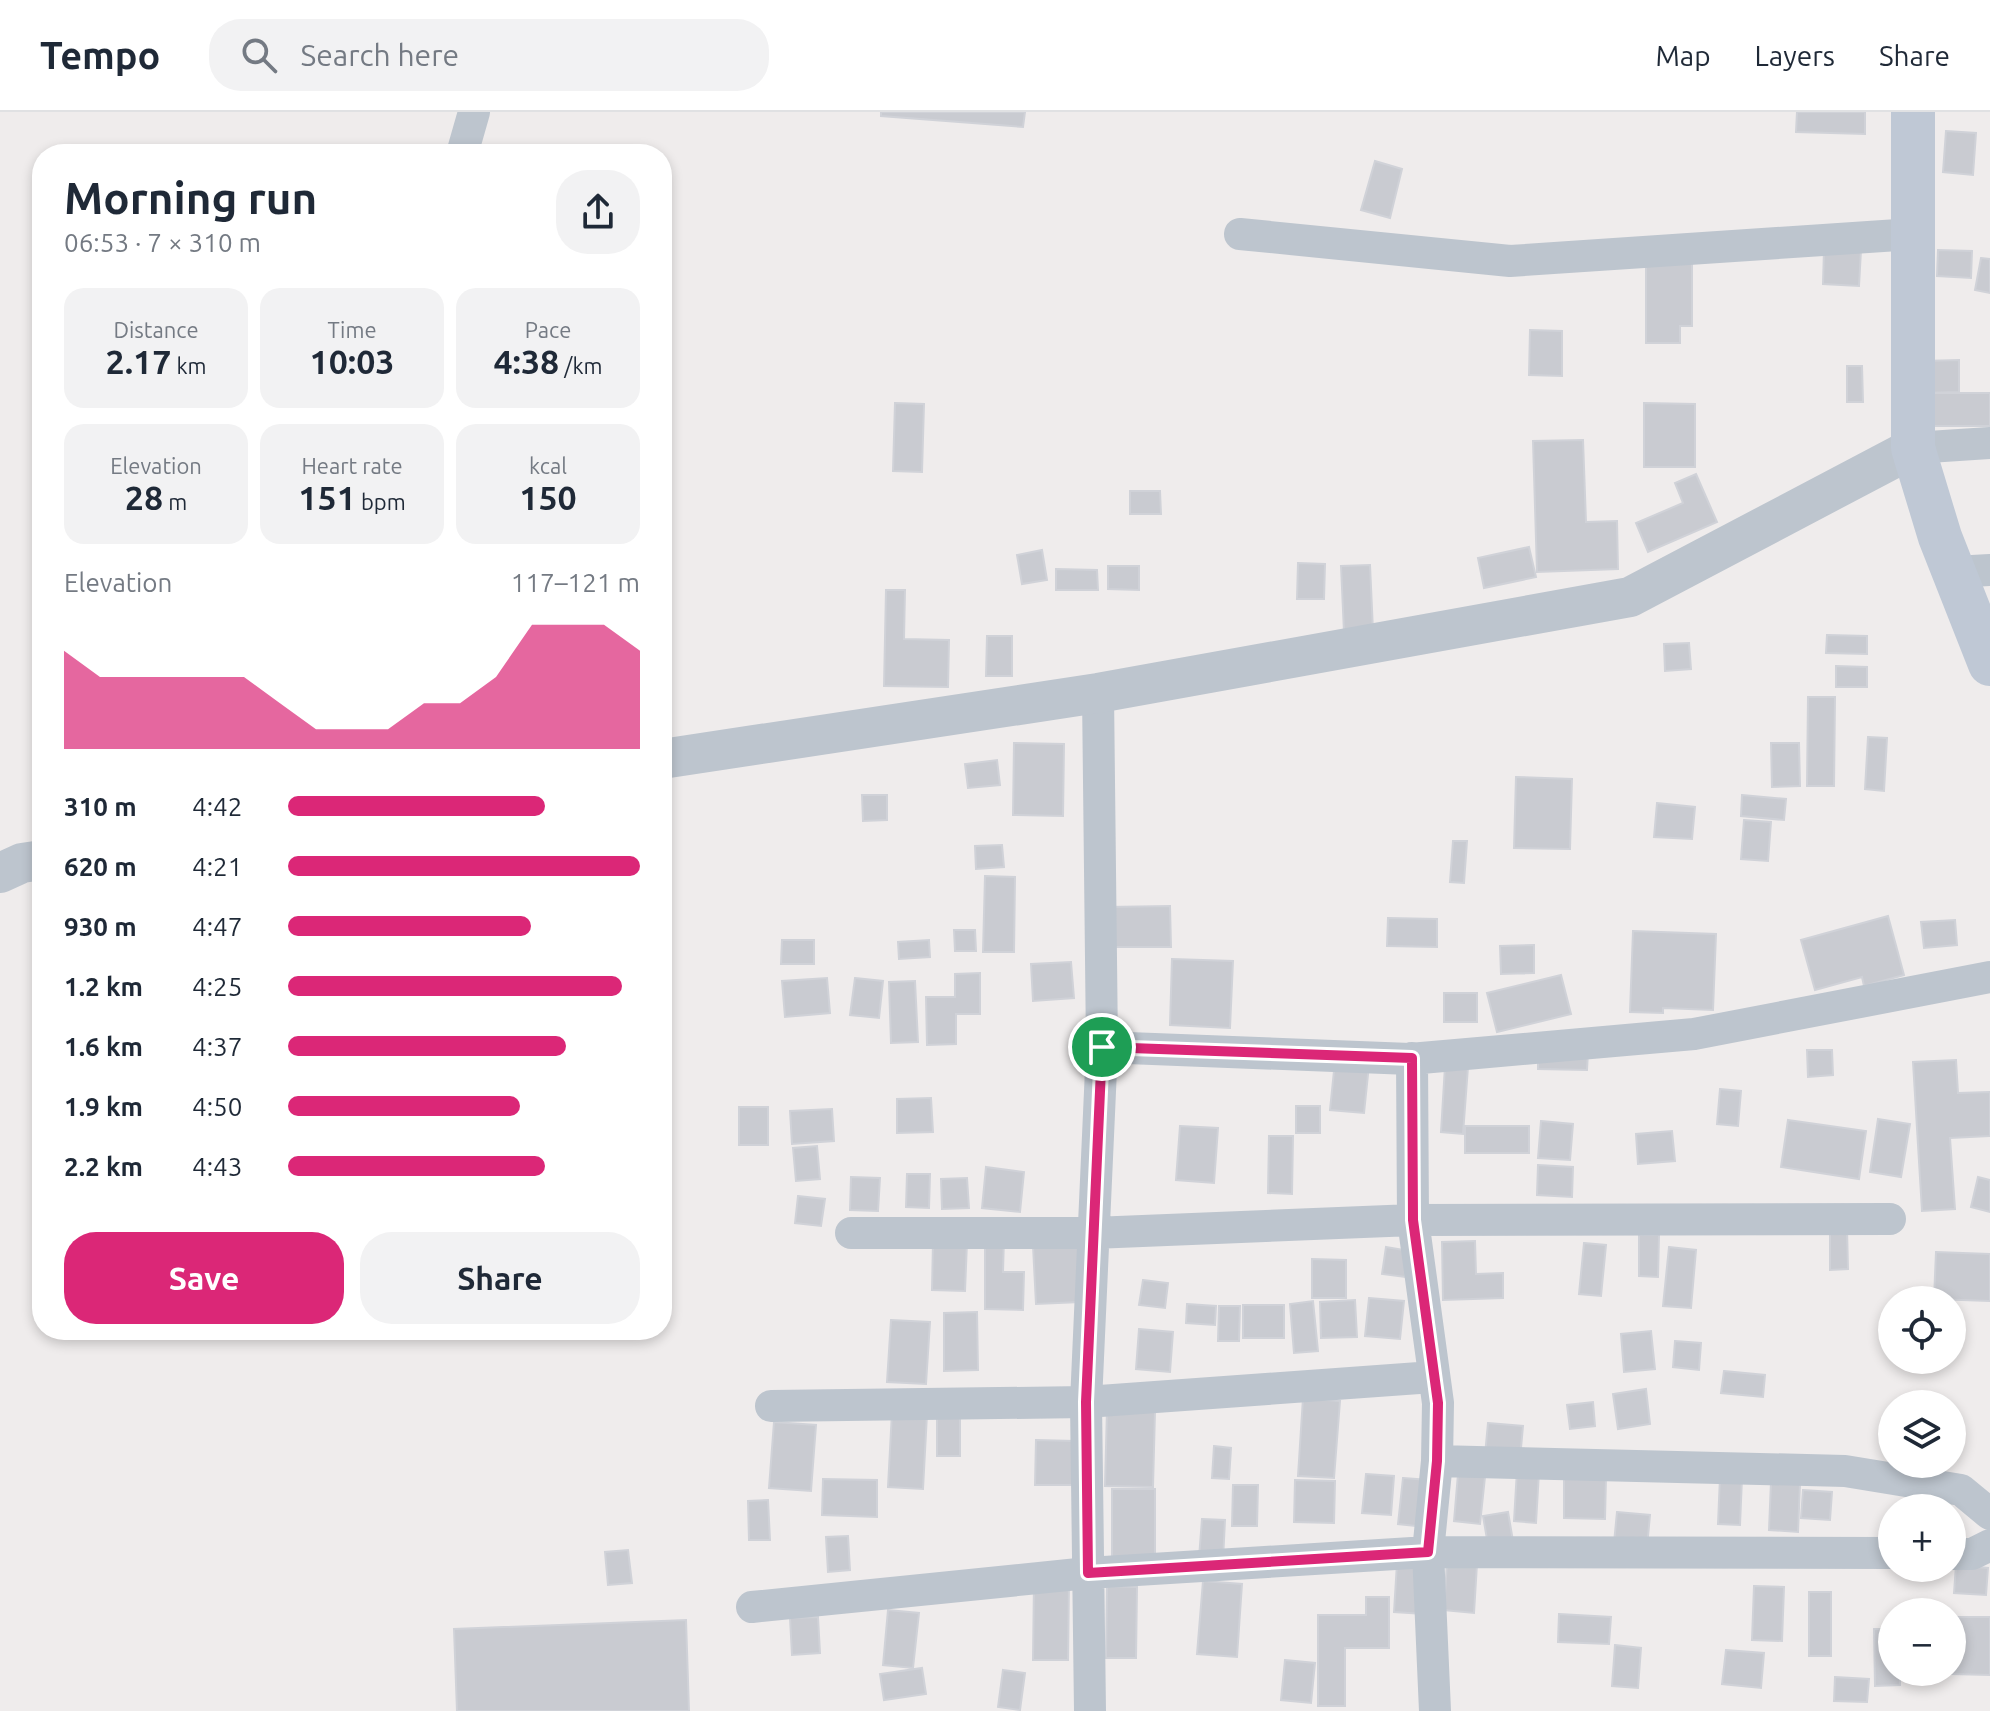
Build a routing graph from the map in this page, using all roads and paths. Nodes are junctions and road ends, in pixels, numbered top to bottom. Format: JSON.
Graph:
{"nodes":[{"id":1,"x":474,"y":112,"type":"edge"},
{"id":2,"x":1913,"y":112,"type":"edge"},
{"id":3,"x":465,"y":144,"type":"edge"},
{"id":4,"x":1240,"y":234,"type":"dead end"},
{"id":5,"x":1913,"y":234,"type":"junction"},
{"id":6,"x":1990,"y":443,"type":"edge"},
{"id":7,"x":1913,"y":448,"type":"junction"},
{"id":8,"x":1972,"y":571,"type":"edge"},
{"id":9,"x":1990,"y":664,"type":"edge"},
{"id":10,"x":1098,"y":693,"type":"junction"},
{"id":11,"x":672,"y":757,"type":"edge"},
{"id":12,"x":32,"y":862,"type":"edge"},
{"id":13,"x":0,"y":873,"type":"edge"},
{"id":14,"x":1990,"y":977,"type":"edge"},
{"id":15,"x":1102,"y":1047,"type":"junction"},
{"id":16,"x":1412,"y":1058,"type":"junction"},
{"id":17,"x":1890,"y":1219,"type":"dead end"},
{"id":18,"x":1413,"y":1220,"type":"junction"},
{"id":19,"x":851,"y":1233,"type":"dead end"},
{"id":20,"x":1093,"y":1233,"type":"junction"},
{"id":21,"x":1433,"y":1377,"type":"junction"},
{"id":22,"x":1086,"y":1402,"type":"junction"},
{"id":23,"x":771,"y":1406,"type":"dead end"},
{"id":24,"x":1437,"y":1461,"type":"junction"},
{"id":25,"x":1990,"y":1514,"type":"edge"},
{"id":26,"x":1990,"y":1545,"type":"edge"},
{"id":27,"x":1428,"y":1552,"type":"junction"},
{"id":28,"x":1878,"y":1553,"type":"edge"},
{"id":29,"x":1966,"y":1554,"type":"edge"},
{"id":30,"x":1088,"y":1573,"type":"junction"},
{"id":31,"x":752,"y":1607,"type":"dead end"},
{"id":32,"x":1090,"y":1711,"type":"edge"},
{"id":33,"x":1435,"y":1711,"type":"edge"}],
"edges":[{"from":1,"to":3,"type":"street"},
{"from":2,"to":5,"type":"main road"},
{"from":4,"to":5,"type":"street"},
{"from":5,"to":7,"type":"main road"},
{"from":6,"to":7,"type":"street"},
{"from":7,"to":8,"type":"main road"},
{"from":7,"to":10,"type":"street"},
{"from":8,"to":9,"type":"main road"},
{"from":10,"to":11,"type":"street"},
{"from":10,"to":15,"type":"street"},
{"from":12,"to":13,"type":"street"},
{"from":14,"to":16,"type":"street"},
{"from":15,"to":16,"type":"street"},
{"from":15,"to":20,"type":"street"},
{"from":16,"to":18,"type":"street"},
{"from":17,"to":18,"type":"street"},
{"from":18,"to":20,"type":"street"},
{"from":18,"to":21,"type":"street"},
{"from":19,"to":20,"type":"street"},
{"from":20,"to":22,"type":"street"},
{"from":21,"to":22,"type":"street"},
{"from":21,"to":24,"type":"street"},
{"from":22,"to":23,"type":"street"},
{"from":22,"to":30,"type":"street"},
{"from":24,"to":25,"type":"street"},
{"from":24,"to":27,"type":"street"},
{"from":26,"to":29,"type":"street"},
{"from":27,"to":28,"type":"street"},
{"from":27,"to":30,"type":"street"},
{"from":27,"to":33,"type":"street"},
{"from":30,"to":31,"type":"street"},
{"from":30,"to":32,"type":"street"}]}
